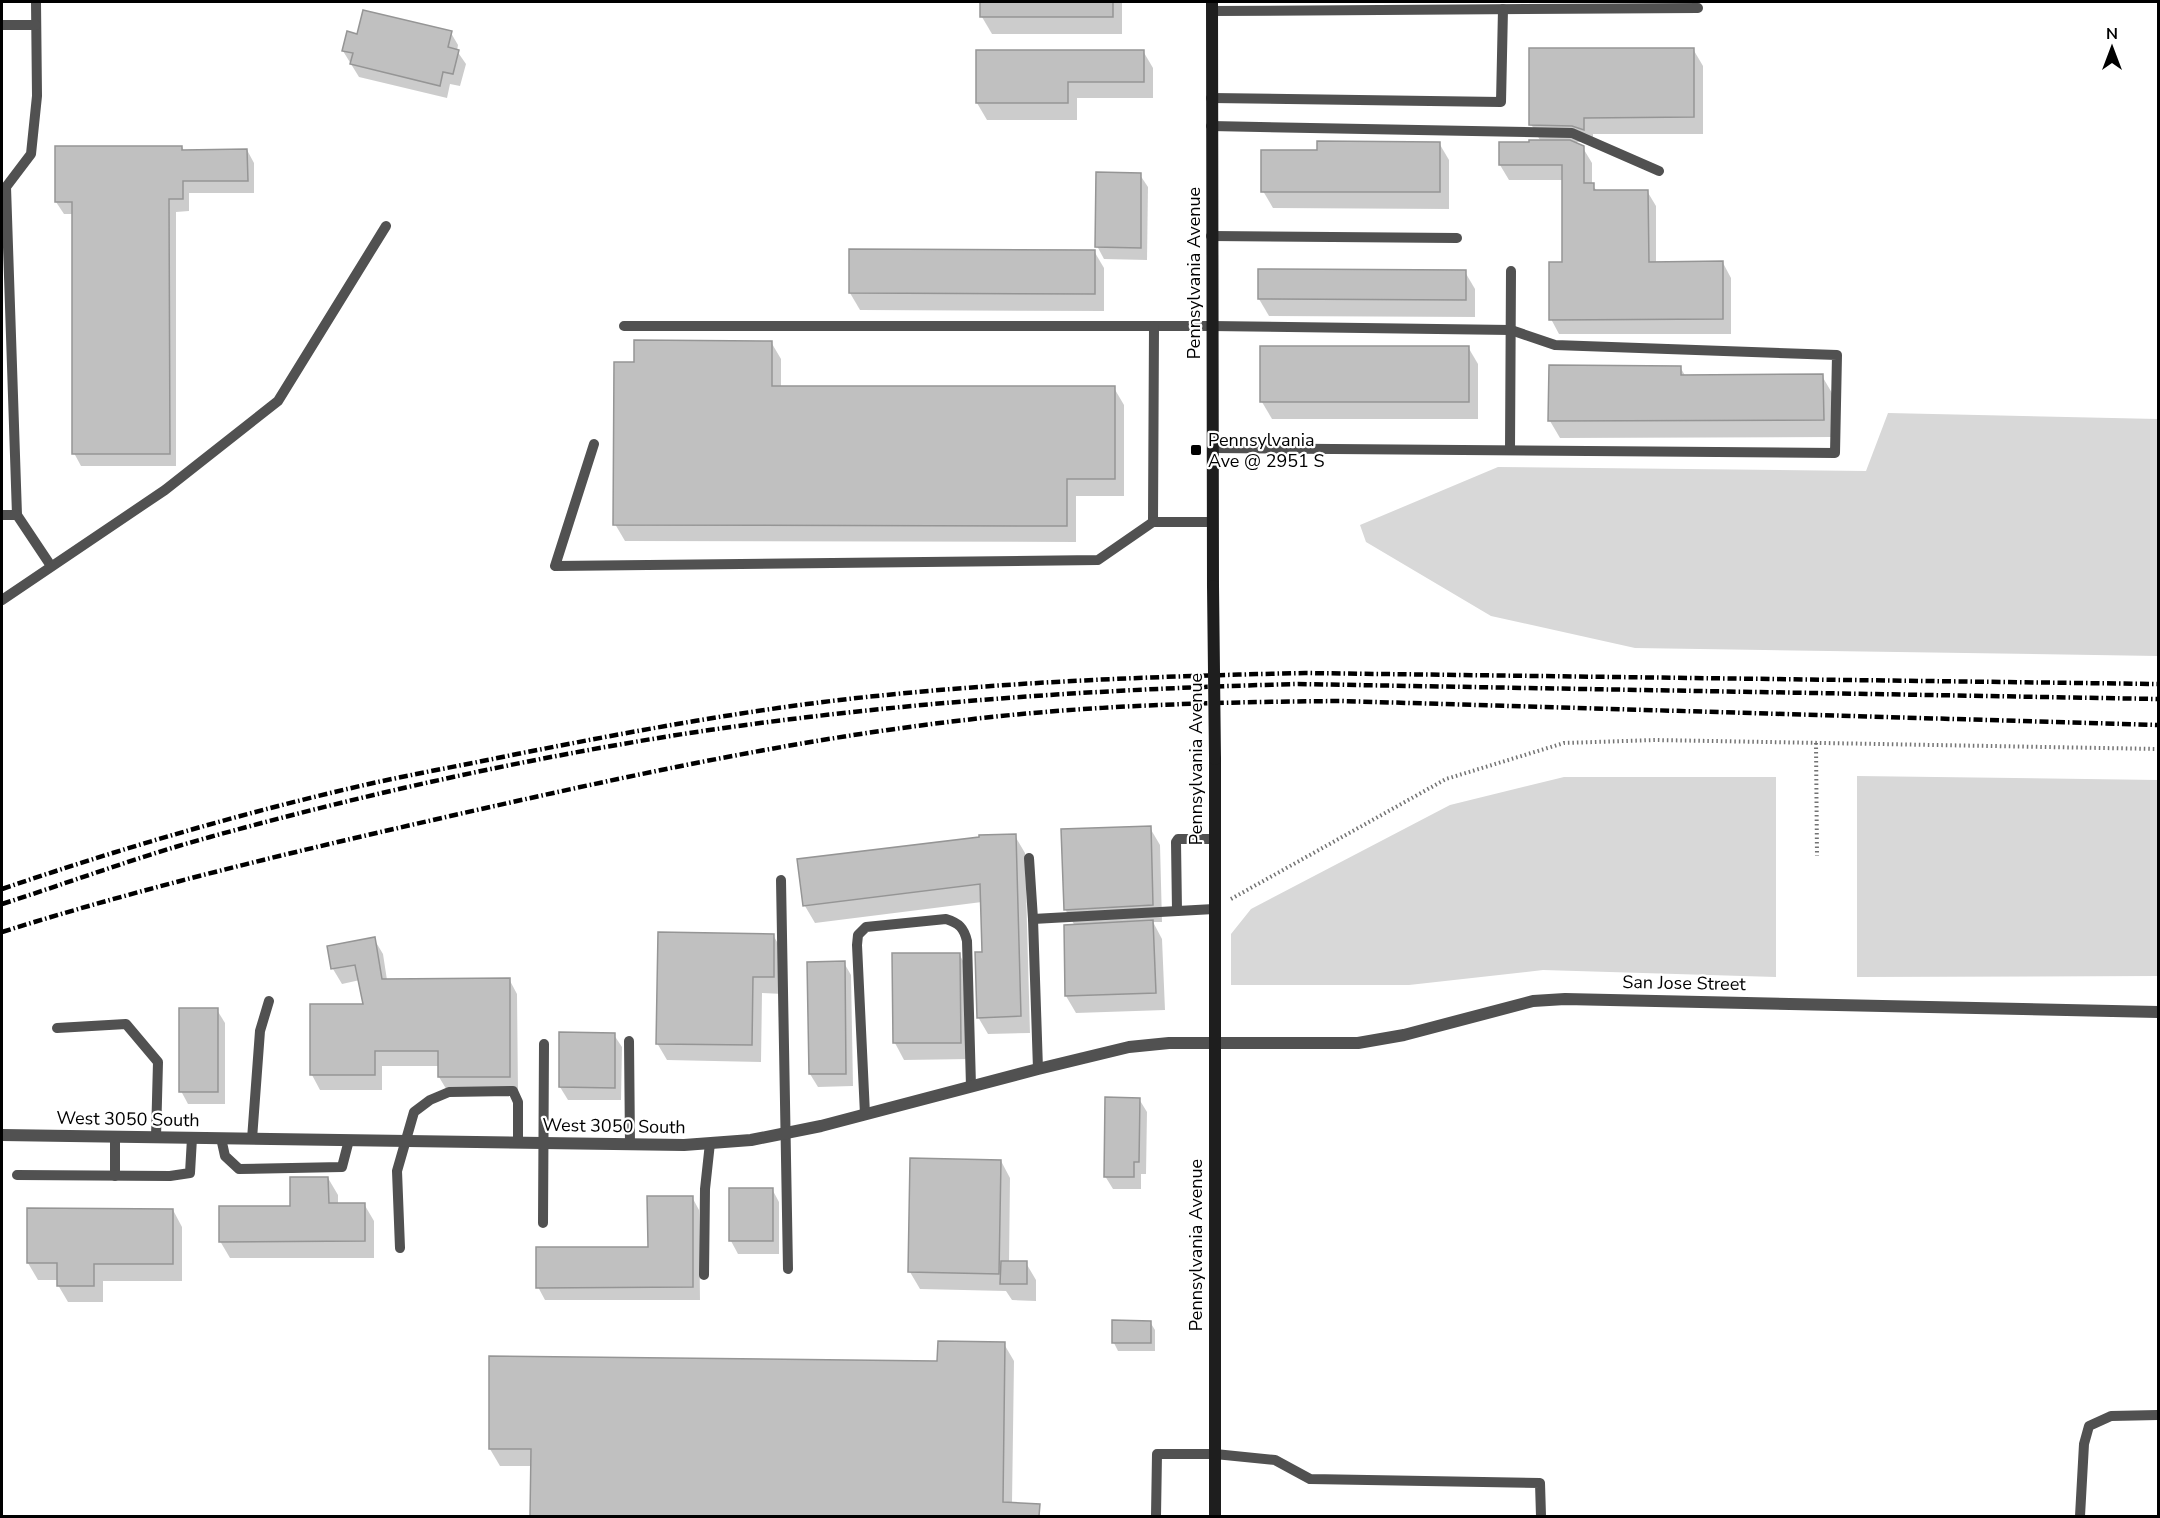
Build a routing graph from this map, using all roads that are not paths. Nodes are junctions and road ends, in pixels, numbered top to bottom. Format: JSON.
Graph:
{"nodes":[{"id":1,"x":36,"y":2,"type":"edge"},
{"id":2,"x":1212,"y":6,"type":"edge"},
{"id":3,"x":1698,"y":8,"type":"dead end"},
{"id":4,"x":1503,"y":9,"type":"junction"},
{"id":5,"x":2,"y":25,"type":"edge"},
{"id":6,"x":36,"y":25,"type":"junction"},
{"id":7,"x":1212,"y":98,"type":"junction"},
{"id":8,"x":1212,"y":126,"type":"junction"},
{"id":9,"x":1659,"y":171,"type":"dead end"},
{"id":10,"x":4,"y":184,"type":"edge"},
{"id":11,"x":386,"y":226,"type":"dead end"},
{"id":12,"x":1212,"y":236,"type":"junction"},
{"id":13,"x":1457,"y":238,"type":"dead end"},
{"id":14,"x":1511,"y":271,"type":"dead end"},
{"id":15,"x":624,"y":326,"type":"dead end"},
{"id":16,"x":1154,"y":326,"type":"junction"},
{"id":17,"x":1212,"y":326,"type":"junction"},
{"id":18,"x":1511,"y":330,"type":"junction"},
{"id":19,"x":594,"y":444,"type":"dead end"},
{"id":20,"x":1214,"y":448,"type":"junction"},
{"id":21,"x":1510,"y":450,"type":"junction"},
{"id":22,"x":2,"y":515,"type":"edge"},
{"id":23,"x":17,"y":515,"type":"junction"},
{"id":24,"x":1153,"y":522,"type":"junction"},
{"id":25,"x":1214,"y":522,"type":"junction"},
{"id":26,"x":51,"y":566,"type":"junction"},
{"id":27,"x":2,"y":600,"type":"edge"},
{"id":28,"x":1215,"y":839,"type":"junction"},
{"id":29,"x":1029,"y":858,"type":"dead end"},
{"id":30,"x":781,"y":880,"type":"dead end"},
{"id":31,"x":1215,"y":909,"type":"junction"},
{"id":32,"x":1177,"y":911,"type":"junction"},
{"id":33,"x":1033,"y":919,"type":"junction"},
{"id":34,"x":270,"y":1000,"type":"dead end"},
{"id":35,"x":2158,"y":1012,"type":"edge"},
{"id":36,"x":57,"y":1028,"type":"dead end"},
{"id":37,"x":629,"y":1041,"type":"dead end"},
{"id":38,"x":1214,"y":1043,"type":"junction"},
{"id":39,"x":543,"y":1044,"type":"dead end"},
{"id":40,"x":1038,"y":1069,"type":"junction"},
{"id":41,"x":971,"y":1086,"type":"junction"},
{"id":42,"x":866,"y":1114,"type":"junction"},
{"id":43,"x":786,"y":1133,"type":"junction"},
{"id":44,"x":2,"y":1135,"type":"edge"},
{"id":45,"x":115,"y":1137,"type":"junction"},
{"id":46,"x":156,"y":1137,"type":"junction"},
{"id":47,"x":192,"y":1138,"type":"junction"},
{"id":48,"x":221,"y":1138,"type":"junction"},
{"id":49,"x":252,"y":1139,"type":"junction"},
{"id":50,"x":349,"y":1140,"type":"junction"},
{"id":51,"x":405,"y":1141,"type":"junction"},
{"id":52,"x":518,"y":1143,"type":"junction"},
{"id":53,"x":543,"y":1143,"type":"junction"},
{"id":54,"x":710,"y":1143,"type":"junction"},
{"id":55,"x":630,"y":1145,"type":"junction"},
{"id":56,"x":17,"y":1175,"type":"dead end"},
{"id":57,"x":116,"y":1176,"type":"junction"},
{"id":58,"x":543,"y":1223,"type":"dead end"},
{"id":59,"x":400,"y":1248,"type":"dead end"},
{"id":60,"x":788,"y":1269,"type":"dead end"},
{"id":61,"x":704,"y":1275,"type":"dead end"},
{"id":62,"x":2158,"y":1416,"type":"edge"},
{"id":63,"x":1215,"y":1454,"type":"junction"},
{"id":64,"x":1156,"y":1516,"type":"edge"},
{"id":65,"x":1215,"y":1516,"type":"edge"},
{"id":66,"x":1541,"y":1516,"type":"edge"},
{"id":67,"x":2080,"y":1516,"type":"edge"}],
"edges":[{"from":1,"to":6,"type":"lane"},
{"from":2,"to":4,"type":"lane"},
{"from":2,"to":7,"type":"street","name":"Pennsylvania Avenue"},
{"from":3,"to":4,"type":"lane"},
{"from":4,"to":7,"type":"lane"},
{"from":5,"to":6,"type":"lane"},
{"from":6,"to":10,"type":"lane"},
{"from":7,"to":8,"type":"street","name":"Pennsylvania Avenue"},
{"from":8,"to":9,"type":"lane"},
{"from":8,"to":12,"type":"street","name":"Pennsylvania Avenue"},
{"from":10,"to":23,"type":"lane"},
{"from":11,"to":26,"type":"lane"},
{"from":12,"to":13,"type":"lane"},
{"from":12,"to":17,"type":"street","name":"Pennsylvania Avenue"},
{"from":14,"to":18,"type":"lane"},
{"from":15,"to":16,"type":"lane"},
{"from":16,"to":17,"type":"lane"},
{"from":16,"to":24,"type":"lane"},
{"from":17,"to":18,"type":"lane"},
{"from":17,"to":20,"type":"street","name":"Pennsylvania Avenue"},
{"from":18,"to":21,"type":"lane"},
{"from":18,"to":21,"type":"lane"},
{"from":19,"to":24,"type":"lane"},
{"from":20,"to":21,"type":"lane"},
{"from":20,"to":25,"type":"street","name":"Pennsylvania Avenue"},
{"from":22,"to":23,"type":"lane"},
{"from":23,"to":26,"type":"lane"},
{"from":24,"to":25,"type":"lane"},
{"from":25,"to":28,"type":"street","name":"Pennsylvania Avenue","bridge":true},
{"from":26,"to":27,"type":"lane"},
{"from":28,"to":31,"type":"street","name":"Pennsylvania Avenue"},
{"from":28,"to":32,"type":"lane"},
{"from":29,"to":33,"type":"lane"},
{"from":30,"to":43,"type":"lane"},
{"from":31,"to":32,"type":"lane"},
{"from":31,"to":38,"type":"street","name":"Pennsylvania Avenue"},
{"from":32,"to":33,"type":"lane"},
{"from":33,"to":40,"type":"lane"},
{"from":34,"to":49,"type":"lane"},
{"from":35,"to":38,"type":"street","name":"San Jose Street"},
{"from":36,"to":46,"type":"lane"},
{"from":37,"to":55,"type":"lane"},
{"from":38,"to":40,"type":"street","name":"West 3050 South"},
{"from":38,"to":63,"type":"street","name":"Pennsylvania Avenue"},
{"from":39,"to":53,"type":"lane"},
{"from":40,"to":41,"type":"street","name":"West 3050 South"},
{"from":41,"to":42,"type":"street","name":"West 3050 South"},
{"from":41,"to":42,"type":"lane"},
{"from":42,"to":43,"type":"street","name":"West 3050 South"},
{"from":43,"to":54,"type":"street","name":"West 3050 South"},
{"from":43,"to":60,"type":"lane"},
{"from":44,"to":45,"type":"street","name":"West 3050 South"},
{"from":45,"to":46,"type":"street","name":"West 3050 South"},
{"from":45,"to":57,"type":"lane"},
{"from":46,"to":47,"type":"street","name":"West 3050 South"},
{"from":47,"to":48,"type":"street","name":"West 3050 South"},
{"from":47,"to":57,"type":"lane"},
{"from":48,"to":49,"type":"street","name":"West 3050 South"},
{"from":48,"to":50,"type":"lane"},
{"from":49,"to":50,"type":"street","name":"West 3050 South"},
{"from":50,"to":51,"type":"street","name":"West 3050 South"},
{"from":51,"to":52,"type":"street","name":"West 3050 South"},
{"from":51,"to":52,"type":"lane"},
{"from":51,"to":59,"type":"lane"},
{"from":52,"to":53,"type":"street","name":"West 3050 South"},
{"from":53,"to":55,"type":"street","name":"West 3050 South"},
{"from":53,"to":58,"type":"lane"},
{"from":54,"to":55,"type":"street","name":"West 3050 South"},
{"from":54,"to":61,"type":"lane"},
{"from":56,"to":57,"type":"lane"},
{"from":62,"to":67,"type":"lane"},
{"from":63,"to":64,"type":"lane"},
{"from":63,"to":65,"type":"street","name":"Pennsylvania Avenue"},
{"from":63,"to":66,"type":"lane"}]}
